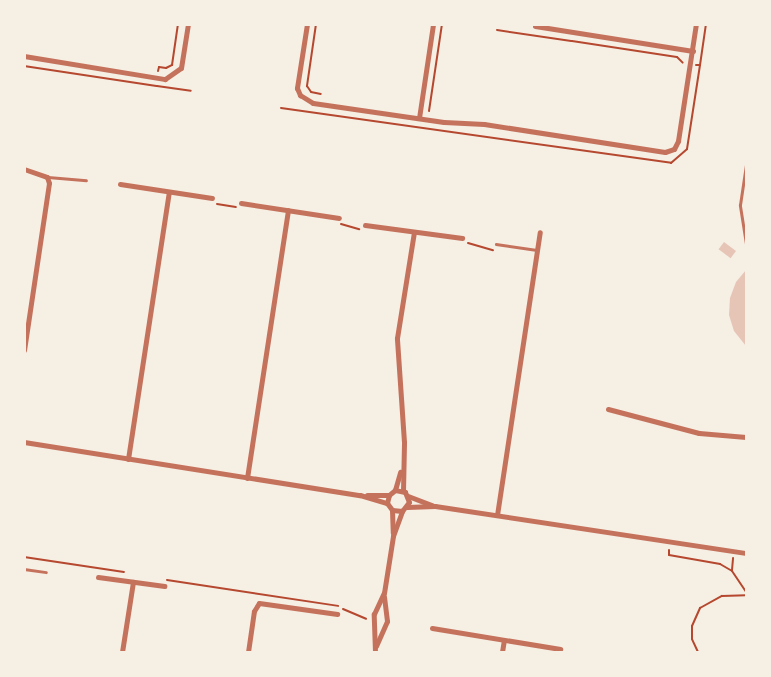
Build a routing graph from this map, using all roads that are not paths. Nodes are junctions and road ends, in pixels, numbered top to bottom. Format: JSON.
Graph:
{"nodes":[{"id":1,"x":188,"y":24,"type":"edge"},
{"id":2,"x":307,"y":24,"type":"edge"},
{"id":3,"x":433,"y":24,"type":"edge"},
{"id":4,"x":696,"y":24,"type":"edge"},
{"id":5,"x":535,"y":26,"type":"edge"},
{"id":6,"x":564,"y":27,"type":"edge"},
{"id":7,"x":692,"y":51,"type":"junction"},
{"id":8,"x":24,"y":56,"type":"edge"},
{"id":9,"x":419,"y":118,"type":"junction"},
{"id":10,"x":747,"y":165,"type":"edge"},
{"id":11,"x":24,"y":169,"type":"edge"},
{"id":12,"x":47,"y":177,"type":"junction"},
{"id":13,"x":86,"y":180,"type":"dead end"},
{"id":14,"x":120,"y":184,"type":"dead end"},
{"id":15,"x":169,"y":191,"type":"junction"},
{"id":16,"x":212,"y":198,"type":"road end"},
{"id":17,"x":240,"y":205,"type":"road end"},
{"id":18,"x":288,"y":211,"type":"junction"},
{"id":19,"x":339,"y":218,"type":"road end"},
{"id":20,"x":364,"y":227,"type":"road end"},
{"id":21,"x":414,"y":232,"type":"junction"},
{"id":22,"x":540,"y":232,"type":"dead end"},
{"id":23,"x":461,"y":238,"type":"road end"},
{"id":24,"x":496,"y":244,"type":"dead end"},
{"id":25,"x":746,"y":244,"type":"edge"},
{"id":26,"x":537,"y":250,"type":"junction"},
{"id":27,"x":24,"y":296,"type":"edge"},
{"id":28,"x":33,"y":297,"type":"junction"},
{"id":29,"x":24,"y":350,"type":"edge"},
{"id":30,"x":608,"y":408,"type":"dead end"},
{"id":31,"x":747,"y":437,"type":"edge"},
{"id":32,"x":24,"y":442,"type":"edge"},
{"id":33,"x":128,"y":459,"type":"junction"},
{"id":34,"x":402,"y":465,"type":"junction"},
{"id":35,"x":247,"y":478,"type":"junction"},
{"id":36,"x":395,"y":490,"type":"junction"},
{"id":37,"x":406,"y":493,"type":"junction"},
{"id":38,"x":360,"y":495,"type":"junction"},
{"id":39,"x":389,"y":495,"type":"junction"},
{"id":40,"x":387,"y":503,"type":"junction"},
{"id":41,"x":435,"y":506,"type":"junction"},
{"id":42,"x":404,"y":509,"type":"junction"},
{"id":43,"x":392,"y":510,"type":"junction"},
{"id":44,"x":497,"y":515,"type":"junction"},
{"id":45,"x":394,"y":536,"type":"junction"},
{"id":46,"x":747,"y":553,"type":"edge"},
{"id":47,"x":24,"y":569,"type":"edge"},
{"id":48,"x":46,"y":572,"type":"dead end"},
{"id":49,"x":98,"y":577,"type":"dead end"},
{"id":50,"x":134,"y":582,"type":"junction"},
{"id":51,"x":164,"y":583,"type":"road end"},
{"id":52,"x":384,"y":593,"type":"junction"},
{"id":53,"x":337,"y":614,"type":"dead end"},
{"id":54,"x":432,"y":628,"type":"dead end"},
{"id":55,"x":504,"y":640,"type":"junction"},
{"id":56,"x":560,"y":649,"type":"dead end"},
{"id":57,"x":375,"y":651,"type":"edge"},
{"id":58,"x":122,"y":653,"type":"edge"},
{"id":59,"x":248,"y":653,"type":"edge"},
{"id":60,"x":502,"y":653,"type":"edge"}],
"edges":[{"from":1,"to":8,"type":"street"},
{"from":2,"to":9,"type":"street"},
{"from":3,"to":9,"type":"street"},
{"from":4,"to":7,"type":"street"},
{"from":5,"to":6,"type":"street"},
{"from":6,"to":7,"type":"street"},
{"from":7,"to":9,"type":"street"},
{"from":10,"to":25,"type":"lane"},
{"from":11,"to":12,"type":"street"},
{"from":12,"to":13,"type":"lane"},
{"from":12,"to":28,"type":"street"},
{"from":14,"to":15,"type":"street"},
{"from":15,"to":16,"type":"street"},
{"from":15,"to":33,"type":"street"},
{"from":17,"to":18,"type":"street"},
{"from":18,"to":19,"type":"street"},
{"from":18,"to":35,"type":"street"},
{"from":20,"to":21,"type":"street"},
{"from":21,"to":23,"type":"street"},
{"from":21,"to":34,"type":"street"},
{"from":22,"to":26,"type":"street"},
{"from":24,"to":26,"type":"lane"},
{"from":26,"to":44,"type":"street"},
{"from":27,"to":28,"type":"street"},
{"from":28,"to":29,"type":"street"},
{"from":30,"to":31,"type":"street"},
{"from":32,"to":33,"type":"street"},
{"from":33,"to":35,"type":"street"},
{"from":34,"to":36,"type":"street"},
{"from":34,"to":37,"type":"street"},
{"from":35,"to":38,"type":"street"},
{"from":36,"to":37,"type":"street"},
{"from":36,"to":39,"type":"street"},
{"from":37,"to":41,"type":"street"},
{"from":37,"to":42,"type":"street"},
{"from":38,"to":39,"type":"street"},
{"from":38,"to":40,"type":"street"},
{"from":39,"to":40,"type":"street"},
{"from":40,"to":43,"type":"street"},
{"from":41,"to":42,"type":"street"},
{"from":41,"to":44,"type":"street"},
{"from":42,"to":43,"type":"street"},
{"from":42,"to":45,"type":"street"},
{"from":43,"to":45,"type":"street"},
{"from":44,"to":46,"type":"street"},
{"from":45,"to":52,"type":"street"},
{"from":47,"to":48,"type":"lane"},
{"from":49,"to":50,"type":"street"},
{"from":50,"to":51,"type":"street"},
{"from":50,"to":58,"type":"street"},
{"from":52,"to":57,"type":"street"},
{"from":52,"to":57,"type":"street"},
{"from":53,"to":59,"type":"street"},
{"from":54,"to":55,"type":"street"},
{"from":55,"to":56,"type":"street"},
{"from":55,"to":60,"type":"street"}]}
